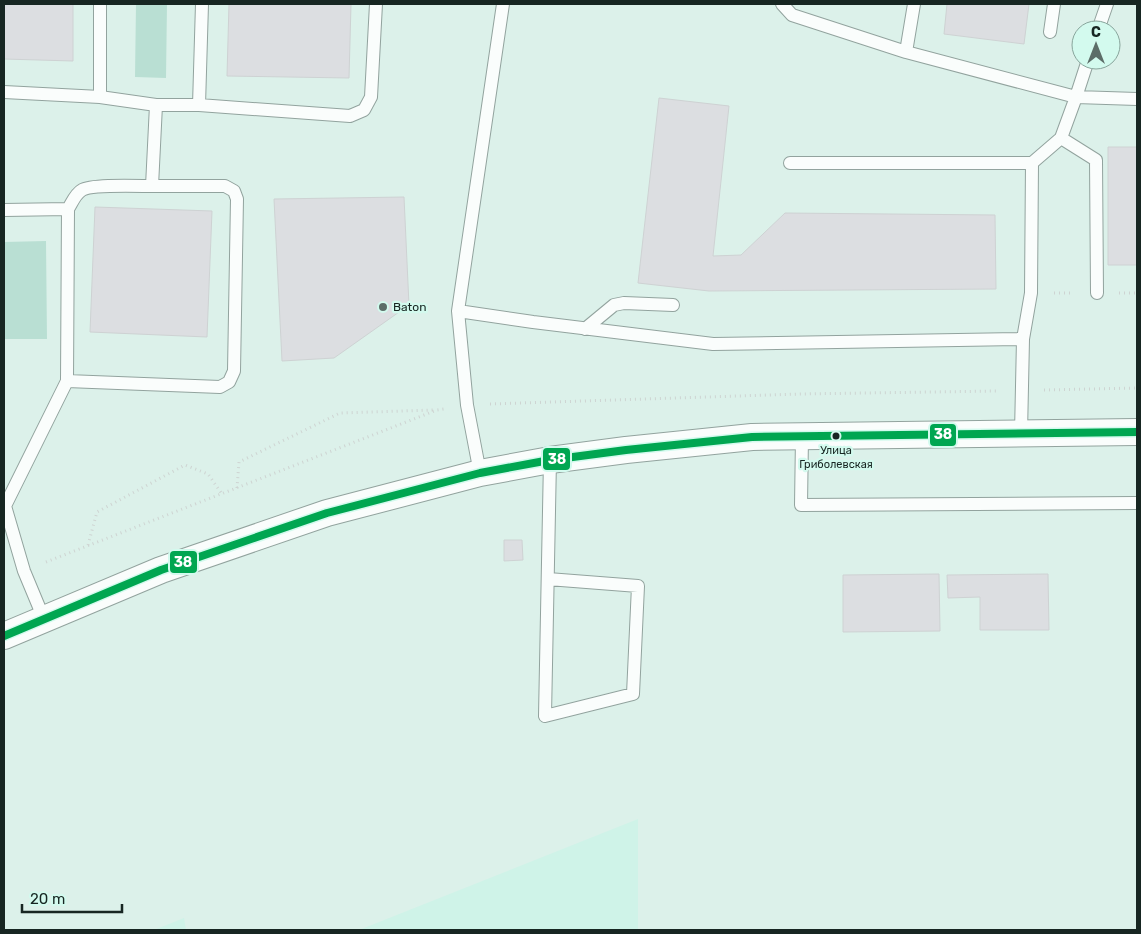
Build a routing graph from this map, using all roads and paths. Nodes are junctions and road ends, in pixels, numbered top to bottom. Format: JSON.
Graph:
{"nodes":[{"id":1,"x":100,"y":4,"type":"edge"},
{"id":2,"x":202,"y":4,"type":"edge"},
{"id":3,"x":376,"y":4,"type":"edge"},
{"id":4,"x":503,"y":4,"type":"edge"},
{"id":5,"x":782,"y":4,"type":"edge"},
{"id":6,"x":914,"y":4,"type":"edge"},
{"id":7,"x":1054,"y":4,"type":"edge"},
{"id":8,"x":1107,"y":4,"type":"edge"},
{"id":9,"x":1101,"y":20,"type":"edge"},
{"id":10,"x":1050,"y":32,"type":"dead end"},
{"id":11,"x":906,"y":52,"type":"junction"},
{"id":12,"x":1085,"y":70,"type":"edge"},
{"id":13,"x":4,"y":92,"type":"edge"},
{"id":14,"x":100,"y":97,"type":"junction"},
{"id":15,"x":1076,"y":97,"type":"junction"},
{"id":16,"x":1137,"y":99,"type":"edge"},
{"id":17,"x":156,"y":105,"type":"junction"},
{"id":18,"x":199,"y":105,"type":"junction"},
{"id":19,"x":1061,"y":138,"type":"junction"},
{"id":20,"x":790,"y":163,"type":"dead end"},
{"id":21,"x":1032,"y":163,"type":"junction"},
{"id":22,"x":152,"y":186,"type":"junction"},
{"id":23,"x":68,"y":209,"type":"junction"},
{"id":24,"x":4,"y":210,"type":"edge"},
{"id":25,"x":1097,"y":293,"type":"dead end"},
{"id":26,"x":673,"y":305,"type":"dead end"},
{"id":27,"x":458,"y":311,"type":"junction"},
{"id":28,"x":585,"y":329,"type":"junction"},
{"id":29,"x":1023,"y":339,"type":"junction"},
{"id":30,"x":67,"y":381,"type":"junction"},
{"id":31,"x":1137,"y":388,"type":"edge"},
{"id":32,"x":1022,"y":391,"type":"junction"},
{"id":33,"x":467,"y":404,"type":"junction"},
{"id":34,"x":437,"y":410,"type":"junction"},
{"id":35,"x":1137,"y":432,"type":"edge"},
{"id":36,"x":1021,"y":433,"type":"junction"},
{"id":37,"x":802,"y":438,"type":"junction"},
{"id":38,"x":550,"y":460,"type":"junction"},
{"id":39,"x":480,"y":473,"type":"junction"},
{"id":40,"x":237,"y":488,"type":"junction"},
{"id":41,"x":222,"y":494,"type":"junction"},
{"id":42,"x":1137,"y":503,"type":"edge"},
{"id":43,"x":4,"y":506,"type":"edge"},
{"id":44,"x":88,"y":546,"type":"junction"},
{"id":45,"x":24,"y":571,"type":"junction"},
{"id":46,"x":548,"y":579,"type":"junction"},
{"id":47,"x":44,"y":619,"type":"junction"},
{"id":48,"x":4,"y":636,"type":"edge"}],
"edges":[{"from":1,"to":14,"type":"lane"},
{"from":2,"to":18,"type":"lane"},
{"from":3,"to":18,"type":"lane"},
{"from":4,"to":27,"type":"lane"},
{"from":5,"to":11,"type":"lane"},
{"from":6,"to":11,"type":"lane"},
{"from":7,"to":10,"type":"lane"},
{"from":8,"to":9,"type":"lane"},
{"from":11,"to":15,"type":"lane"},
{"from":12,"to":15,"type":"lane"},
{"from":13,"to":14,"type":"lane"},
{"from":14,"to":17,"type":"lane"},
{"from":15,"to":16,"type":"lane"},
{"from":15,"to":19,"type":"lane"},
{"from":17,"to":18,"type":"lane"},
{"from":17,"to":22,"type":"lane"},
{"from":19,"to":21,"type":"lane"},
{"from":19,"to":25,"type":"lane"},
{"from":20,"to":21,"type":"lane"},
{"from":21,"to":29,"type":"lane"},
{"from":22,"to":23,"type":"lane"},
{"from":22,"to":30,"type":"lane"},
{"from":23,"to":24,"type":"lane"},
{"from":23,"to":30,"type":"lane"},
{"from":26,"to":28,"type":"lane"},
{"from":27,"to":28,"type":"lane"},
{"from":27,"to":33,"type":"lane"},
{"from":28,"to":29,"type":"lane"},
{"from":29,"to":32,"type":"lane"},
{"from":30,"to":43,"type":"lane"},
{"from":31,"to":32,"type":"path"},
{"from":32,"to":33,"type":"path"},
{"from":32,"to":36,"type":"lane"},
{"from":33,"to":34,"type":"path"},
{"from":33,"to":39,"type":"lane"},
{"from":34,"to":40,"type":"path"},
{"from":34,"to":40,"type":"path"},
{"from":35,"to":36,"type":"street"},
{"from":36,"to":37,"type":"street"},
{"from":37,"to":38,"type":"street"},
{"from":37,"to":42,"type":"lane"},
{"from":38,"to":39,"type":"street"},
{"from":38,"to":46,"type":"lane"},
{"from":39,"to":47,"type":"street"},
{"from":40,"to":41,"type":"path"},
{"from":41,"to":44,"type":"path"},
{"from":41,"to":44,"type":"path"},
{"from":43,"to":45,"type":"lane"},
{"from":44,"to":45,"type":"path"},
{"from":45,"to":47,"type":"lane"},
{"from":46,"to":46,"type":"lane"},
{"from":47,"to":48,"type":"street"}]}
